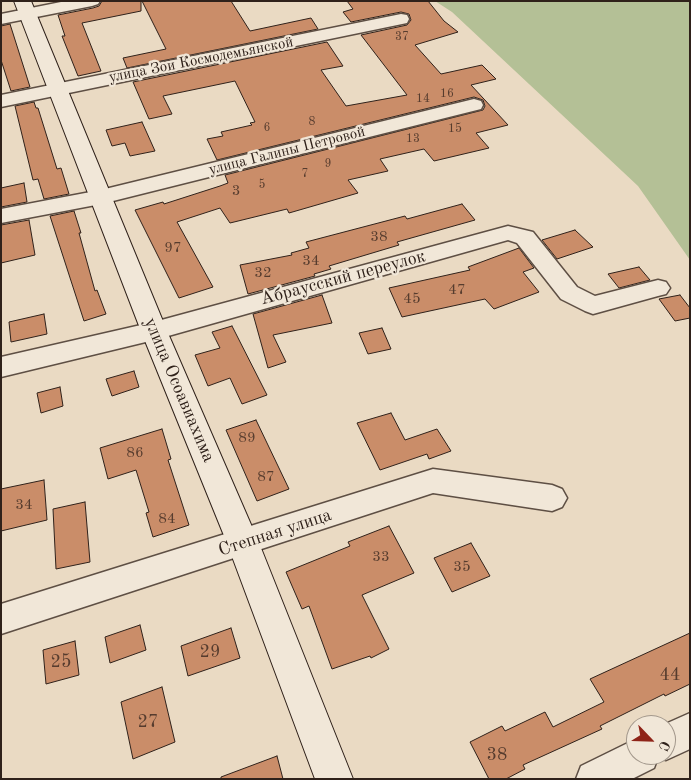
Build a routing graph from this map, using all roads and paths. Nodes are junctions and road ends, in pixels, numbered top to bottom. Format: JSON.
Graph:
{"nodes":[{"id":1,"x":92,"y":1,"type":"edge"},
{"id":2,"x":25,"y":7,"type":"edge"},
{"id":3,"x":1,"y":19,"type":"edge"},
{"id":4,"x":401,"y":19,"type":"dead end"},
{"id":5,"x":58,"y":88,"type":"junction"},
{"id":6,"x":1,"y":101,"type":"edge"},
{"id":7,"x":474,"y":105,"type":"dead end"},
{"id":8,"x":101,"y":197,"type":"junction"},
{"id":9,"x":1,"y":216,"type":"edge"},
{"id":10,"x":658,"y":288,"type":"dead end"},
{"id":11,"x":154,"y":331,"type":"junction"},
{"id":12,"x":1,"y":367,"type":"edge"},
{"id":13,"x":552,"y":498,"type":"dead end"},
{"id":14,"x":243,"y":543,"type":"junction"},
{"id":15,"x":1,"y":619,"type":"edge"},
{"id":16,"x":690,"y":730,"type":"edge"},
{"id":17,"x":676,"y":737,"type":"edge"},
{"id":18,"x":626,"y":763,"type":"edge"},
{"id":19,"x":334,"y":779,"type":"edge"},
{"id":20,"x":594,"y":779,"type":"edge"}],
"edges":[{"from":1,"to":2,"type":"street"},
{"from":2,"to":3,"type":"street"},
{"from":2,"to":5,"type":"street","name":"улица Осоавиахима"},
{"from":4,"to":5,"type":"street","name":"улица Зои Космодемьянской"},
{"from":5,"to":6,"type":"street","name":"улица Зои Космодемьянской"},
{"from":5,"to":8,"type":"street","name":"улица Осоавиахима"},
{"from":7,"to":8,"type":"street","name":"улица Галины Петровой"},
{"from":8,"to":9,"type":"street","name":"улица Галины Петровой"},
{"from":8,"to":11,"type":"street","name":"улица Осоавиахима"},
{"from":10,"to":11,"type":"street","name":"Абраусский переулок"},
{"from":11,"to":12,"type":"street","name":"Абраусский переулок"},
{"from":11,"to":14,"type":"street","name":"улица Осоавиахима"},
{"from":13,"to":14,"type":"street","name":"Степная улица"},
{"from":14,"to":15,"type":"street","name":"Степная улица"},
{"from":14,"to":19,"type":"street","name":"улица Осоавиахима"},
{"from":16,"to":17,"type":"street"},
{"from":18,"to":20,"type":"street"}]}
